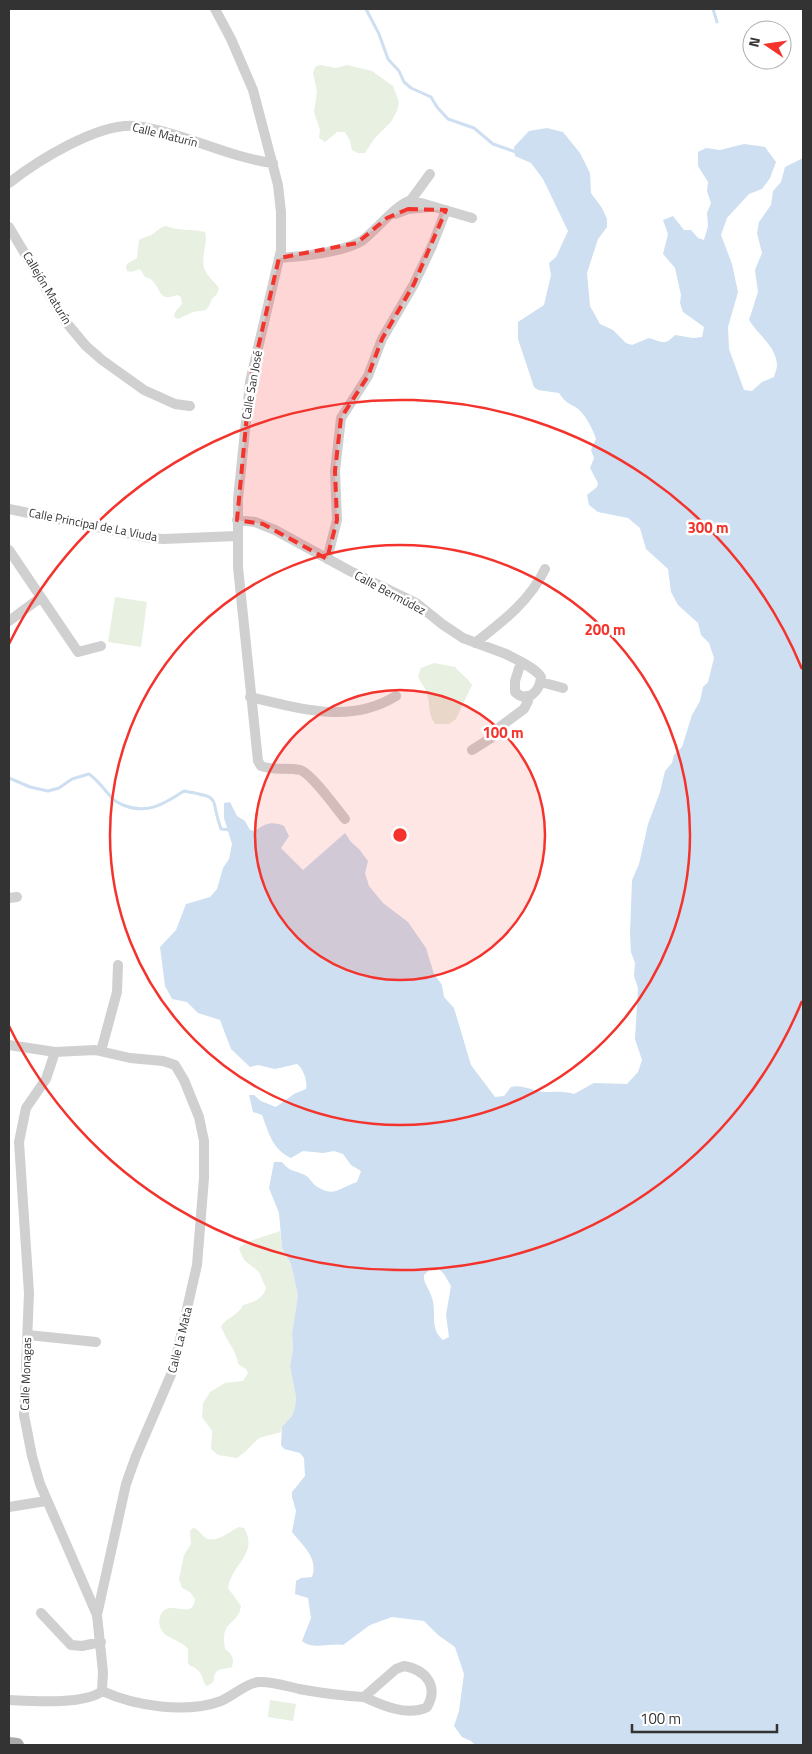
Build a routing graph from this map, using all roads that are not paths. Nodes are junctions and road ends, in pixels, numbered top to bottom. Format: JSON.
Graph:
{"nodes":[{"id":1,"x":215,"y":9,"type":"edge"},
{"id":2,"x":273,"y":164,"type":"junction"},
{"id":3,"x":430,"y":174,"type":"dead end"},
{"id":4,"x":9,"y":183,"type":"edge"},
{"id":5,"x":411,"y":200,"type":"junction"},
{"id":6,"x":442,"y":209,"type":"junction"},
{"id":7,"x":387,"y":218,"type":"junction"},
{"id":8,"x":472,"y":218,"type":"dead end"},
{"id":9,"x":9,"y":226,"type":"edge"},
{"id":10,"x":279,"y":258,"type":"junction"},
{"id":11,"x":190,"y":406,"type":"dead end"},
{"id":12,"x":9,"y":509,"type":"edge"},
{"id":13,"x":237,"y":520,"type":"junction"},
{"id":14,"x":237,"y":536,"type":"junction"},
{"id":15,"x":9,"y":550,"type":"edge"},
{"id":16,"x":327,"y":559,"type":"junction"},
{"id":17,"x":545,"y":569,"type":"dead end"},
{"id":18,"x":40,"y":598,"type":"junction"},
{"id":19,"x":9,"y":621,"type":"edge"},
{"id":20,"x":475,"y":643,"type":"junction"},
{"id":21,"x":101,"y":646,"type":"dead end"},
{"id":22,"x":521,"y":662,"type":"junction"},
{"id":23,"x":540,"y":678,"type":"junction"},
{"id":24,"x":563,"y":688,"type":"dead end"},
{"id":25,"x":396,"y":696,"type":"dead end"},
{"id":26,"x":527,"y":696,"type":"junction"},
{"id":27,"x":250,"y":697,"type":"junction"},
{"id":28,"x":472,"y":750,"type":"dead end"},
{"id":29,"x":345,"y":819,"type":"dead end"},
{"id":30,"x":118,"y":965,"type":"dead end"},
{"id":31,"x":9,"y":1045,"type":"edge"},
{"id":32,"x":101,"y":1051,"type":"junction"},
{"id":33,"x":55,"y":1052,"type":"junction"},
{"id":34,"x":28,"y":1334,"type":"junction"},
{"id":35,"x":96,"y":1342,"type":"dead end"},
{"id":36,"x":46,"y":1501,"type":"junction"},
{"id":37,"x":9,"y":1507,"type":"edge"},
{"id":38,"x":41,"y":1613,"type":"dead end"},
{"id":39,"x":97,"y":1615,"type":"junction"},
{"id":40,"x":101,"y":1642,"type":"junction"},
{"id":41,"x":102,"y":1691,"type":"junction"},
{"id":42,"x":364,"y":1697,"type":"junction"},
{"id":43,"x":9,"y":1700,"type":"edge"},
{"id":44,"x":9,"y":1744,"type":"edge"},
{"id":45,"x":17,"y":1745,"type":"edge"}],
"edges":[{"from":1,"to":2,"type":"street","name":"Calle San José"},
{"from":2,"to":4,"type":"street","name":"Calle Maturín"},
{"from":2,"to":10,"type":"street","name":"Calle San José"},
{"from":3,"to":5,"type":"street"},
{"from":5,"to":6,"type":"street"},
{"from":5,"to":7,"type":"street"},
{"from":6,"to":7,"type":"street"},
{"from":6,"to":8,"type":"street"},
{"from":6,"to":16,"type":"street"},
{"from":7,"to":10,"type":"street"},
{"from":9,"to":11,"type":"street","name":"Callejón Maturín"},
{"from":10,"to":13,"type":"street","name":"Calle San José"},
{"from":12,"to":14,"type":"street","name":"Calle Principal de La Viuda"},
{"from":13,"to":14,"type":"street","name":"Calle San José"},
{"from":13,"to":16,"type":"street","name":"Calle Bermúdez"},
{"from":14,"to":27,"type":"street","name":"Calle San José"},
{"from":15,"to":18,"type":"street"},
{"from":16,"to":20,"type":"street","name":"Calle Bermúdez"},
{"from":17,"to":20,"type":"street"},
{"from":18,"to":19,"type":"street"},
{"from":18,"to":21,"type":"street"},
{"from":20,"to":22,"type":"street","name":"Calle Bermúdez"},
{"from":22,"to":23,"type":"street","name":"Calle Bermúdez"},
{"from":22,"to":26,"type":"street"},
{"from":23,"to":24,"type":"street","name":"Calle Bermúdez"},
{"from":23,"to":26,"type":"street"},
{"from":25,"to":27,"type":"street"},
{"from":26,"to":28,"type":"street"},
{"from":27,"to":29,"type":"street","name":"Calle San José"},
{"from":30,"to":32,"type":"street"},
{"from":31,"to":33,"type":"street"},
{"from":32,"to":33,"type":"street"},
{"from":32,"to":39,"type":"street","name":"Calle La Mata"},
{"from":33,"to":34,"type":"street","name":"Calle Monagas"},
{"from":34,"to":35,"type":"street"},
{"from":34,"to":36,"type":"street","name":"Calle Monagas"},
{"from":36,"to":37,"type":"street"},
{"from":36,"to":39,"type":"street","name":"Calle Monagas"},
{"from":38,"to":40,"type":"street"},
{"from":39,"to":40,"type":"street","name":"Calle Monagas"},
{"from":40,"to":41,"type":"street","name":"Calle Monagas"},
{"from":41,"to":42,"type":"street"},
{"from":41,"to":43,"type":"street"},
{"from":42,"to":42,"type":"street"},
{"from":44,"to":45,"type":"main road"}]}
